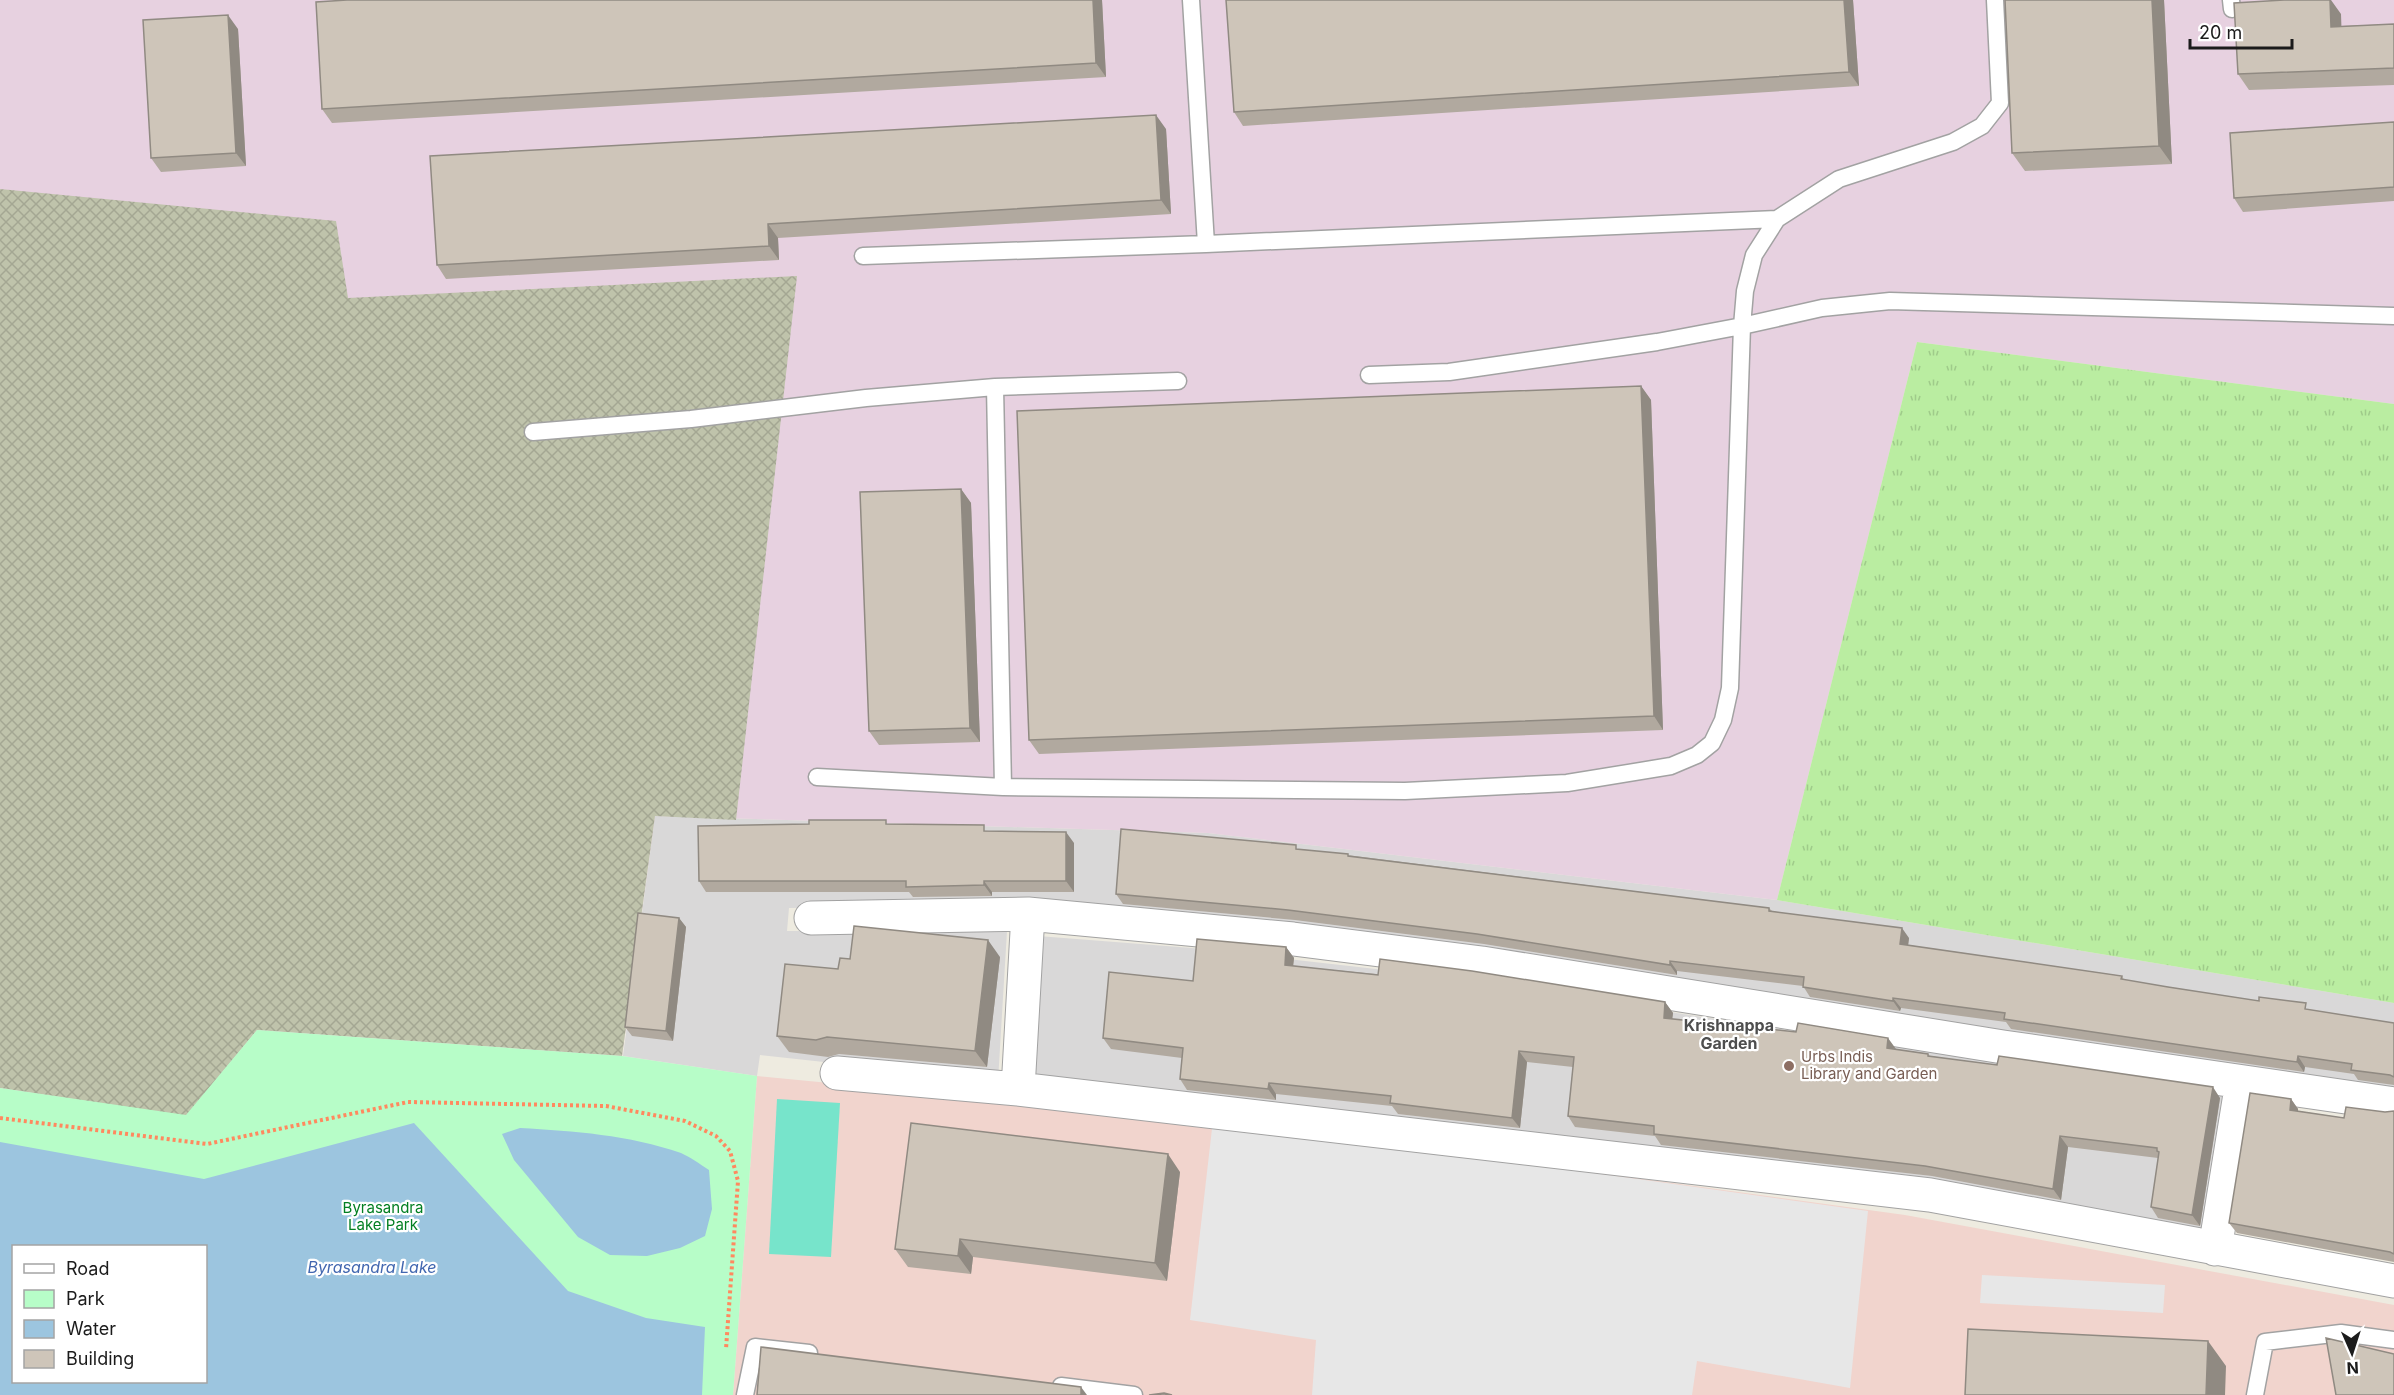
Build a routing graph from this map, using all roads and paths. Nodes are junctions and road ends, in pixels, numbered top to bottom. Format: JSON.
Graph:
{"nodes":[{"id":1,"x":1191,"y":0,"type":"edge"},
{"id":2,"x":1995,"y":0,"type":"edge"},
{"id":3,"x":1778,"y":219,"type":"junction"},
{"id":4,"x":1206,"y":244,"type":"junction"},
{"id":5,"x":863,"y":256,"type":"dead end"},
{"id":6,"x":2394,"y":316,"type":"edge"},
{"id":7,"x":1742,"y":326,"type":"junction"},
{"id":8,"x":1369,"y":375,"type":"dead end"},
{"id":9,"x":1178,"y":381,"type":"dead end"},
{"id":10,"x":995,"y":387,"type":"junction"},
{"id":11,"x":533,"y":432,"type":"dead end"},
{"id":12,"x":817,"y":777,"type":"dead end"},
{"id":13,"x":1003,"y":787,"type":"junction"},
{"id":14,"x":1028,"y":914,"type":"junction"},
{"id":15,"x":811,"y":918,"type":"dead end"},
{"id":16,"x":837,"y":1074,"type":"dead end"},
{"id":17,"x":2242,"y":1082,"type":"junction"},
{"id":18,"x":1018,"y":1089,"type":"junction"},
{"id":19,"x":2394,"y":1104,"type":"edge"},
{"id":20,"x":0,"y":1118,"type":"edge"},
{"id":21,"x":2216,"y":1249,"type":"junction"},
{"id":22,"x":2394,"y":1281,"type":"edge"},
{"id":23,"x":2394,"y":1340,"type":"edge"},
{"id":24,"x":826,"y":1356,"type":"edge"},
{"id":25,"x":725,"y":1359,"type":"dead end"},
{"id":26,"x":1040,"y":1383,"type":"edge"},
{"id":27,"x":745,"y":1395,"type":"edge"},
{"id":28,"x":1134,"y":1395,"type":"edge"},
{"id":29,"x":2255,"y":1395,"type":"edge"}],
"edges":[{"from":1,"to":4,"type":"lane"},
{"from":2,"to":3,"type":"lane"},
{"from":3,"to":4,"type":"lane"},
{"from":3,"to":7,"type":"lane"},
{"from":4,"to":5,"type":"lane"},
{"from":6,"to":7,"type":"lane"},
{"from":7,"to":8,"type":"lane"},
{"from":7,"to":13,"type":"lane"},
{"from":9,"to":10,"type":"lane"},
{"from":10,"to":11,"type":"lane"},
{"from":10,"to":13,"type":"lane"},
{"from":12,"to":13,"type":"lane"},
{"from":14,"to":15,"type":"street"},
{"from":14,"to":17,"type":"street"},
{"from":14,"to":18,"type":"street"},
{"from":16,"to":18,"type":"street"},
{"from":17,"to":19,"type":"street"},
{"from":17,"to":21,"type":"street"},
{"from":18,"to":21,"type":"street"},
{"from":20,"to":25,"type":"path"},
{"from":21,"to":22,"type":"street"},
{"from":23,"to":29,"type":"lane"},
{"from":24,"to":27,"type":"lane"},
{"from":26,"to":28,"type":"lane"}]}
